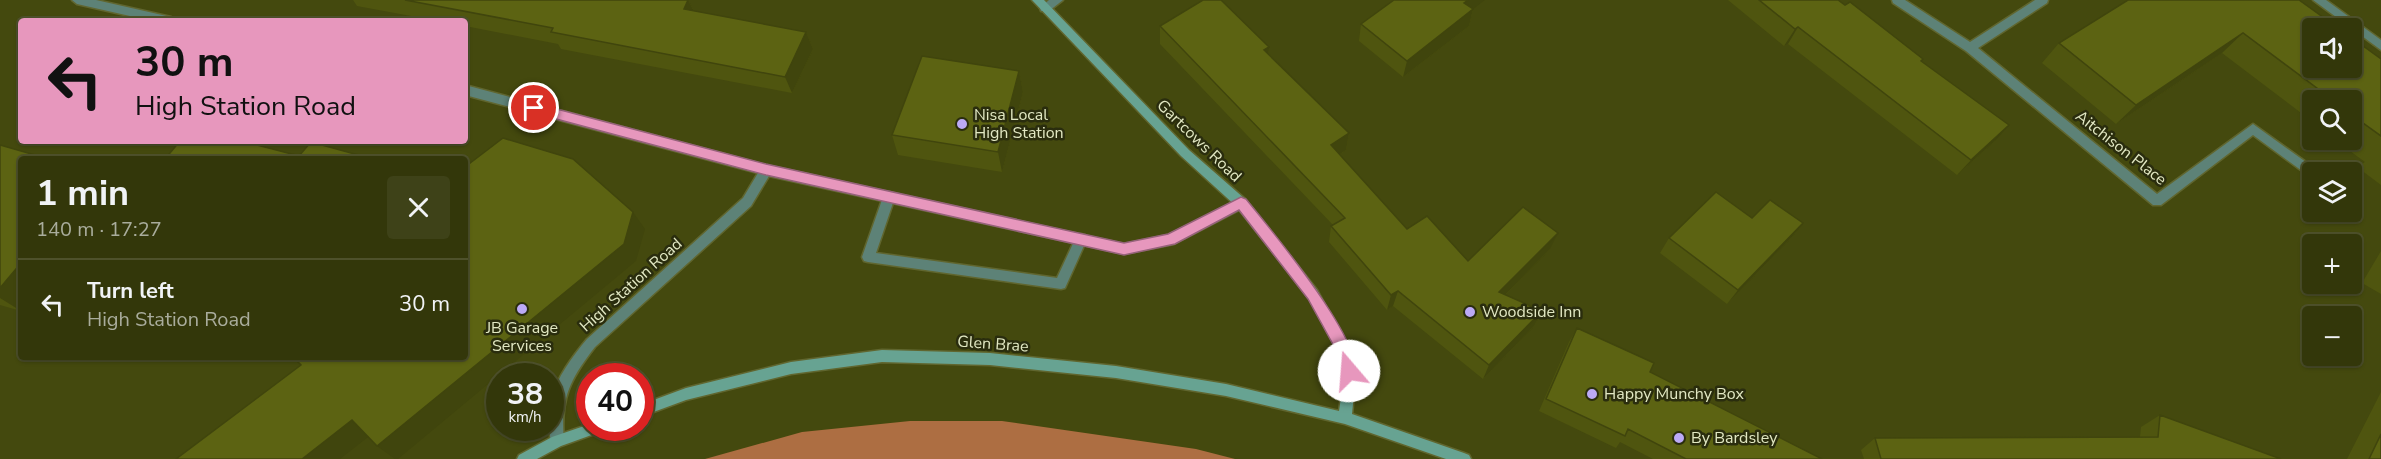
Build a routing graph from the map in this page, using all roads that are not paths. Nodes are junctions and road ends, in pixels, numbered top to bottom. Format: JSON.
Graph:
{"nodes":[{"id":1,"x":77,"y":0,"type":"edge"},
{"id":2,"x":1058,"y":0,"type":"edge"},
{"id":3,"x":1897,"y":0,"type":"edge"},
{"id":4,"x":2043,"y":0,"type":"edge"},
{"id":5,"x":2318,"y":0,"type":"edge"},
{"id":6,"x":1041,"y":4,"type":"edge"},
{"id":7,"x":158,"y":18,"type":"edge"},
{"id":8,"x":2381,"y":46,"type":"edge"},
{"id":9,"x":1970,"y":48,"type":"junction"},
{"id":10,"x":468,"y":91,"type":"edge"},
{"id":11,"x":2302,"y":165,"type":"edge"},
{"id":12,"x":766,"y":170,"type":"junction"},
{"id":13,"x":889,"y":197,"type":"junction"},
{"id":14,"x":1241,"y":203,"type":"junction"},
{"id":15,"x":1080,"y":239,"type":"junction"},
{"id":16,"x":564,"y":382,"type":"edge"},
{"id":17,"x":654,"y":406,"type":"edge"},
{"id":18,"x":1345,"y":418,"type":"junction"},
{"id":19,"x":557,"y":441,"type":"edge"},
{"id":20,"x":524,"y":459,"type":"edge"},
{"id":21,"x":1464,"y":459,"type":"edge"}],
"edges":[{"from":1,"to":7,"type":"street"},
{"from":2,"to":6,"type":"street"},
{"from":3,"to":9,"type":"street","name":"Aitchison Place"},
{"from":4,"to":9,"type":"street"},
{"from":5,"to":8,"type":"street"},
{"from":6,"to":14,"type":"main road","name":"Gartcows Road"},
{"from":9,"to":11,"type":"street","name":"Aitchison Place"},
{"from":10,"to":12,"type":"street"},
{"from":12,"to":13,"type":"street"},
{"from":12,"to":16,"type":"street","name":"High Station Road"},
{"from":13,"to":15,"type":"street"},
{"from":13,"to":15,"type":"street"},
{"from":14,"to":15,"type":"street"},
{"from":14,"to":18,"type":"main road","name":"Gartcows Road"},
{"from":17,"to":18,"type":"main road","name":"Glen Brae"},
{"from":18,"to":21,"type":"main road"},
{"from":19,"to":20,"type":"main road"}]}
